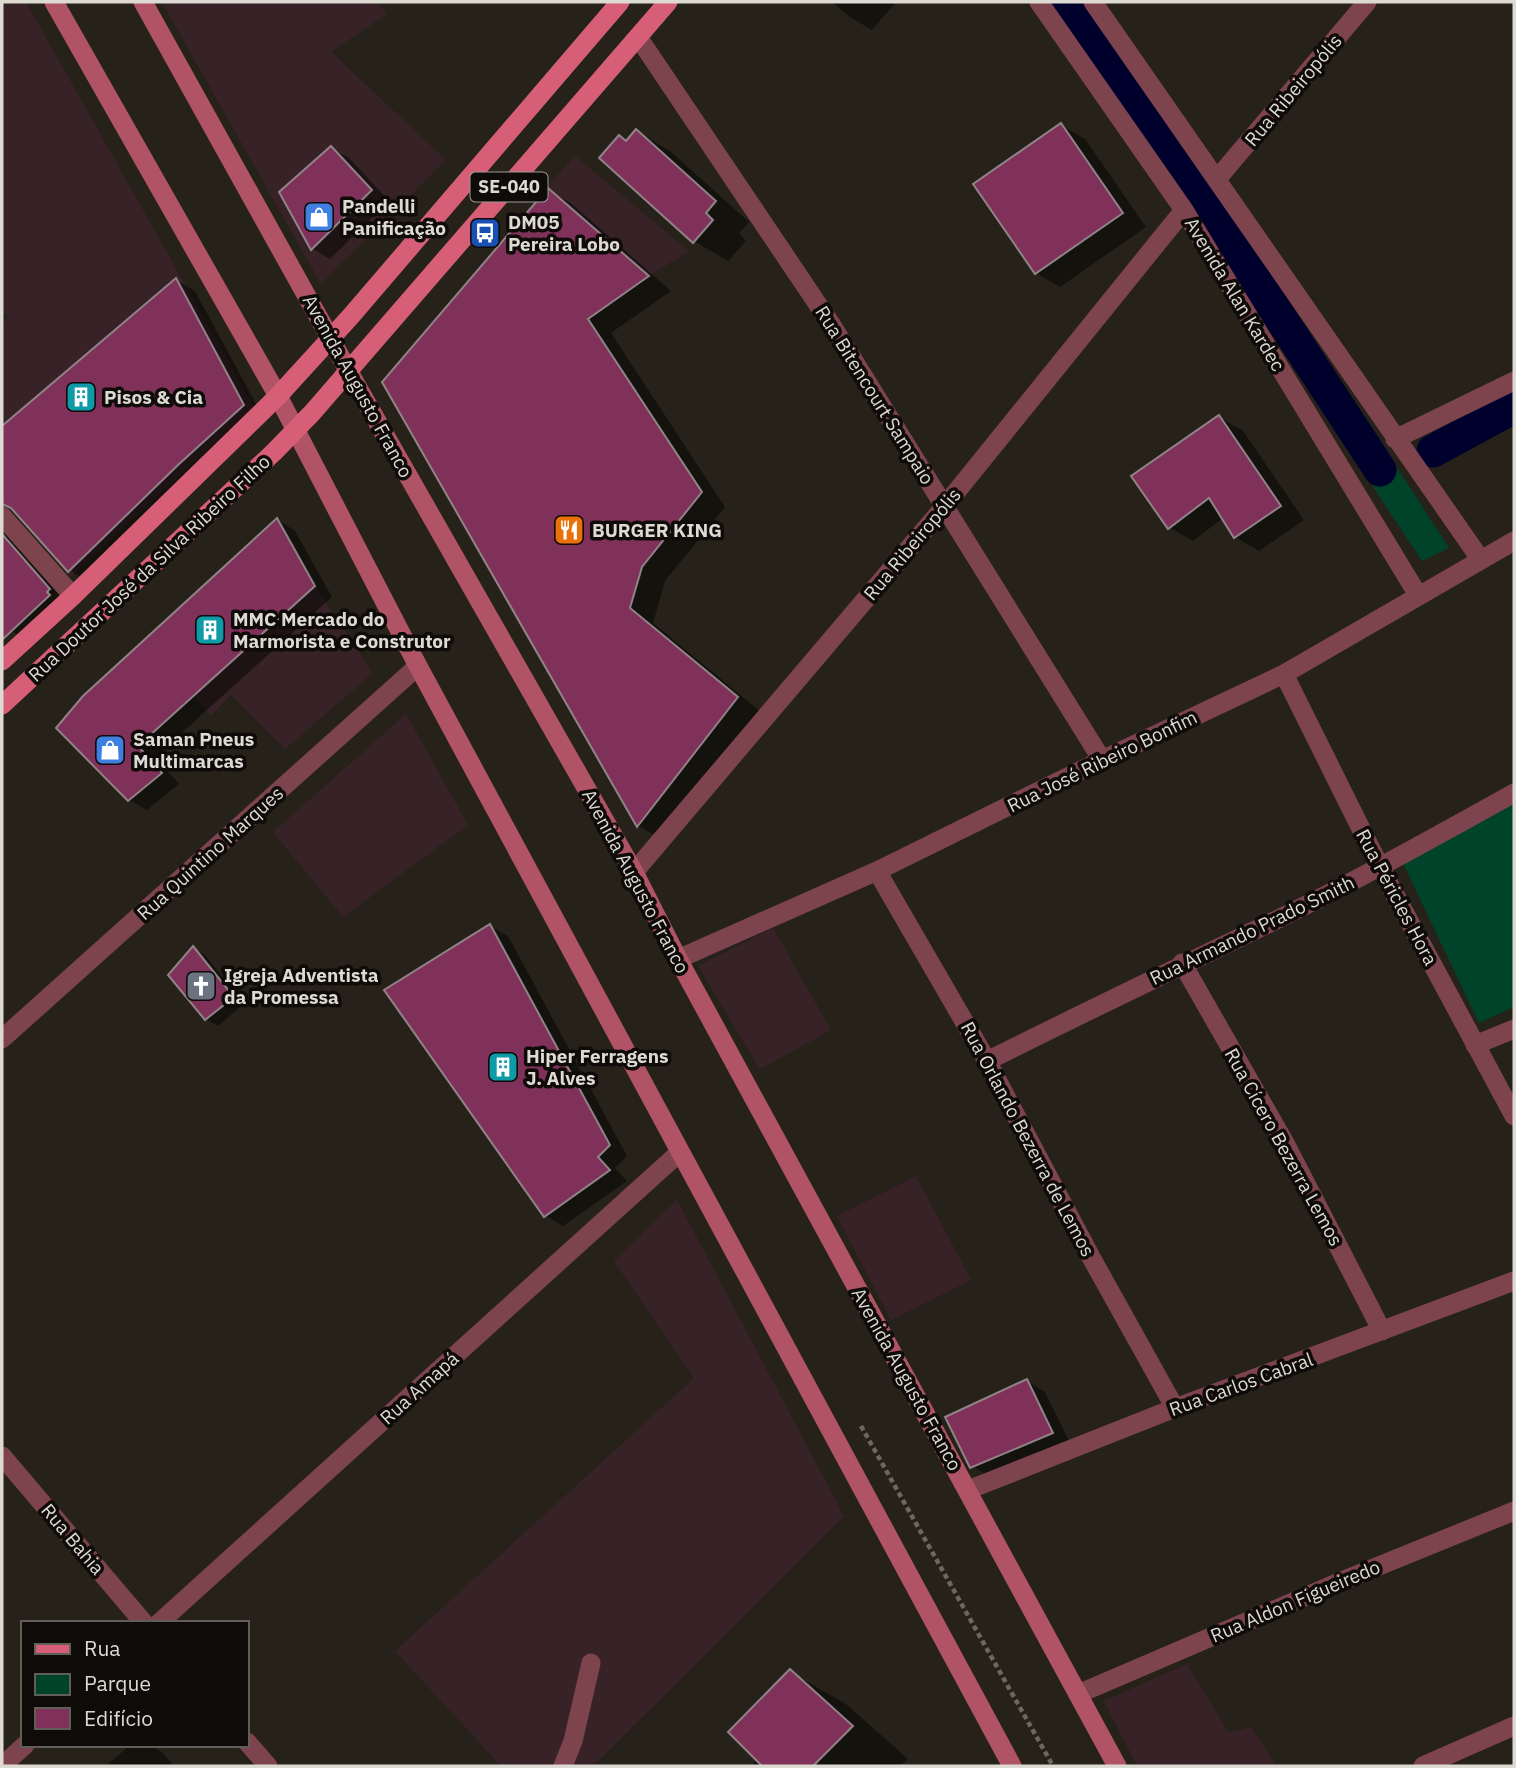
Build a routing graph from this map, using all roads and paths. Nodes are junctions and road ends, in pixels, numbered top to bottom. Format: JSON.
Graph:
{"nodes":[{"id":1,"x":54,"y":2,"type":"edge"},
{"id":2,"x":143,"y":2,"type":"edge"},
{"id":3,"x":620,"y":2,"type":"edge"},
{"id":4,"x":668,"y":2,"type":"edge"},
{"id":5,"x":1039,"y":2,"type":"edge"},
{"id":6,"x":1093,"y":2,"type":"edge"},
{"id":7,"x":1367,"y":2,"type":"edge"},
{"id":8,"x":638,"y":37,"type":"junction"},
{"id":9,"x":1217,"y":179,"type":"junction"},
{"id":10,"x":1184,"y":210,"type":"junction"},
{"id":11,"x":331,"y":338,"type":"junction"},
{"id":12,"x":349,"y":372,"type":"junction"},
{"id":13,"x":1514,"y":380,"type":"edge"},
{"id":14,"x":278,"y":396,"type":"junction"},
{"id":15,"x":295,"y":430,"type":"junction"},
{"id":16,"x":1395,"y":439,"type":"junction"},
{"id":17,"x":944,"y":507,"type":"junction"},
{"id":18,"x":2,"y":516,"type":"edge"},
{"id":19,"x":1514,"y":541,"type":"edge"},
{"id":20,"x":1481,"y":560,"type":"junction"},
{"id":21,"x":1418,"y":595,"type":"junction"},
{"id":22,"x":73,"y":596,"type":"junction"},
{"id":23,"x":2,"y":661,"type":"edge"},
{"id":24,"x":418,"y":666,"type":"junction"},
{"id":25,"x":1284,"y":674,"type":"junction"},
{"id":26,"x":2,"y":705,"type":"edge"},
{"id":27,"x":1102,"y":760,"type":"junction"},
{"id":28,"x":1514,"y":793,"type":"edge"},
{"id":29,"x":1380,"y":867,"type":"junction"},
{"id":30,"x":877,"y":871,"type":"junction"},
{"id":31,"x":634,"y":872,"type":"junction"},
{"id":32,"x":678,"y":959,"type":"junction"},
{"id":33,"x":1182,"y":963,"type":"junction"},
{"id":34,"x":1514,"y":1029,"type":"edge"},
{"id":35,"x":2,"y":1039,"type":"edge"},
{"id":36,"x":1475,"y":1045,"type":"junction"},
{"id":37,"x":988,"y":1061,"type":"junction"},
{"id":38,"x":1514,"y":1116,"type":"edge"},
{"id":39,"x":680,"y":1153,"type":"junction"},
{"id":40,"x":1514,"y":1281,"type":"edge"},
{"id":41,"x":1382,"y":1331,"type":"junction"},
{"id":42,"x":1175,"y":1408,"type":"junction"},
{"id":43,"x":2,"y":1456,"type":"edge"},
{"id":44,"x":968,"y":1490,"type":"junction"},
{"id":45,"x":1514,"y":1511,"type":"edge"},
{"id":46,"x":142,"y":1621,"type":"edge"},
{"id":47,"x":161,"y":1621,"type":"edge"},
{"id":48,"x":590,"y":1664,"type":"dead end"},
{"id":49,"x":1078,"y":1694,"type":"junction"},
{"id":50,"x":1514,"y":1726,"type":"edge"},
{"id":51,"x":248,"y":1743,"type":"edge"},
{"id":52,"x":23,"y":1747,"type":"edge"},
{"id":53,"x":2,"y":1766,"type":"edge"},
{"id":54,"x":268,"y":1766,"type":"edge"},
{"id":55,"x":564,"y":1766,"type":"edge"},
{"id":56,"x":1012,"y":1766,"type":"edge"},
{"id":57,"x":1117,"y":1766,"type":"edge"},
{"id":58,"x":1423,"y":1766,"type":"edge"}],
"edges":[{"from":1,"to":14,"type":"main road"},
{"from":2,"to":11,"type":"main road","name":"Avenida Augusto Franco"},
{"from":3,"to":11,"type":"main road","number":"SE-040"},
{"from":4,"to":8,"type":"main road","number":"SE-040"},
{"from":5,"to":10,"type":"street","name":"Avenida Alan Kardec"},
{"from":6,"to":9,"type":"street"},
{"from":7,"to":9,"type":"street","name":"Rua Ribeiropólis"},
{"from":8,"to":12,"type":"main road","number":"SE-040"},
{"from":8,"to":17,"type":"street","name":"Rua Bitencourt Sampaio"},
{"from":9,"to":16,"type":"street"},
{"from":10,"to":17,"type":"street","name":"Rua Ribeiropólis"},
{"from":10,"to":21,"type":"street","name":"Avenida Alan Kardec"},
{"from":11,"to":12,"type":"main road","name":"Avenida Augusto Franco"},
{"from":11,"to":14,"type":"main road","number":"SE-040"},
{"from":12,"to":15,"type":"main road","number":"SE-040"},
{"from":12,"to":31,"type":"main road","name":"Avenida Augusto Franco"},
{"from":13,"to":16,"type":"street"},
{"from":14,"to":15,"type":"main road"},
{"from":14,"to":22,"type":"main road","name":"Rua Doutor José da Silva Ribeiro Filho","number":"SE-040"},
{"from":15,"to":24,"type":"main road"},
{"from":15,"to":26,"type":"main road","name":"Rua Doutor José da Silva Ribeiro Filho","number":"SE-040"},
{"from":16,"to":20,"type":"street"},
{"from":17,"to":27,"type":"street","name":"Rua Bitencourt Sampaio"},
{"from":17,"to":31,"type":"street","name":"Rua Ribeiropólis"},
{"from":18,"to":22,"type":"street"},
{"from":19,"to":20,"type":"street","name":"Rua José Ribeiro Bonfim"},
{"from":20,"to":21,"type":"street","name":"Rua José Ribeiro Bonfim"},
{"from":21,"to":25,"type":"street","name":"Rua José Ribeiro Bonfim"},
{"from":22,"to":23,"type":"main road","name":"Rua Doutor José da Silva Ribeiro Filho","number":"SE-040"},
{"from":24,"to":35,"type":"street","name":"Rua Quintino Marques"},
{"from":24,"to":39,"type":"main road"},
{"from":25,"to":27,"type":"street","name":"Rua José Ribeiro Bonfim"},
{"from":25,"to":29,"type":"street","name":"Rua Péricles Hora"},
{"from":27,"to":30,"type":"street","name":"Rua José Ribeiro Bonfim"},
{"from":28,"to":29,"type":"street","name":"Rua Armando Prado Smith"},
{"from":29,"to":33,"type":"street","name":"Rua Armando Prado Smith"},
{"from":29,"to":36,"type":"street","name":"Rua Péricles Hora"},
{"from":30,"to":32,"type":"street","name":"Rua José Ribeiro Bonfim"},
{"from":30,"to":37,"type":"street","name":"Rua Orlando Bezerra de Lemos"},
{"from":31,"to":32,"type":"main road","name":"Avenida Augusto Franco"},
{"from":32,"to":44,"type":"main road","name":"Avenida Augusto Franco"},
{"from":33,"to":37,"type":"street","name":"Rua Armando Prado Smith"},
{"from":33,"to":41,"type":"street","name":"Rua Cícero Bezerra Lemos"},
{"from":34,"to":36,"type":"street"},
{"from":36,"to":38,"type":"street","name":"Rua Péricles Hora"},
{"from":37,"to":42,"type":"street","name":"Rua Orlando Bezerra de Lemos"},
{"from":39,"to":47,"type":"street","name":"Rua Amapá"},
{"from":39,"to":56,"type":"main road"},
{"from":40,"to":41,"type":"street","name":"Rua Carlos Cabral"},
{"from":41,"to":42,"type":"street","name":"Rua Carlos Cabral"},
{"from":42,"to":44,"type":"street","name":"Rua Carlos Cabral"},
{"from":43,"to":46,"type":"street","name":"Rua Bahia"},
{"from":44,"to":49,"type":"main road","name":"Avenida Augusto Franco"},
{"from":45,"to":49,"type":"street","name":"Rua Aldon Figueiredo"},
{"from":48,"to":55,"type":"street"},
{"from":49,"to":57,"type":"main road","name":"Avenida Augusto Franco"},
{"from":50,"to":58,"type":"street"},
{"from":51,"to":54,"type":"street"},
{"from":52,"to":53,"type":"street"}]}
